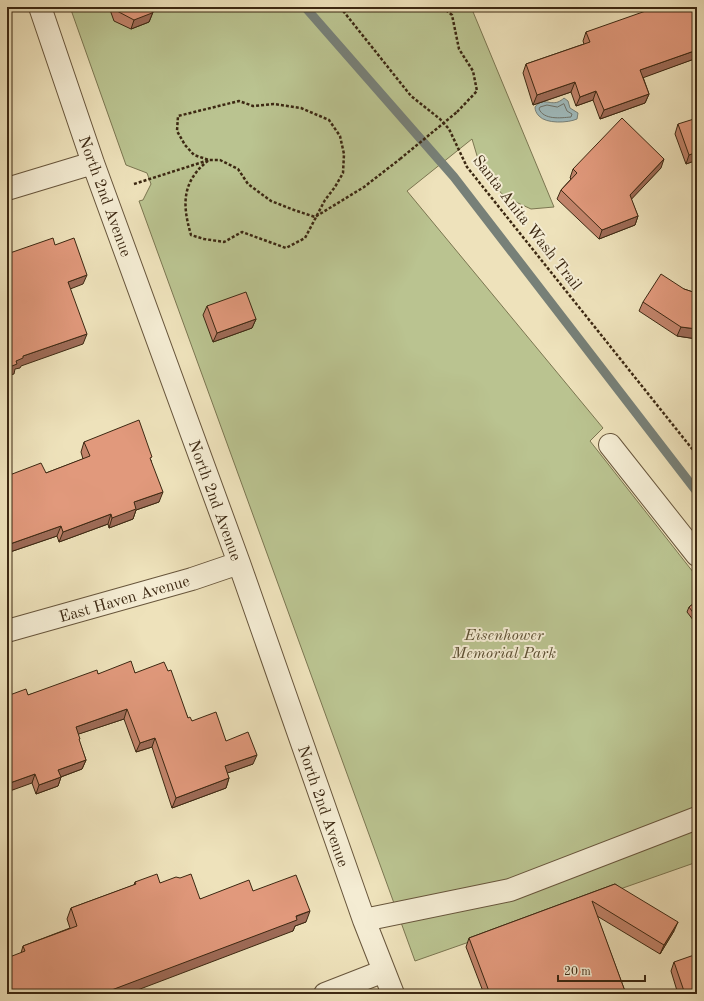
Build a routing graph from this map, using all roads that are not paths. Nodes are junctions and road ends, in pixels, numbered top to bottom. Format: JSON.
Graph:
{"nodes":[{"id":1,"x":40,"y":7,"type":"edge"},
{"id":2,"x":94,"y":163,"type":"junction"},
{"id":3,"x":7,"y":189,"type":"edge"},
{"id":4,"x":610,"y":445,"type":"dead end"},
{"id":5,"x":697,"y":555,"type":"edge"},
{"id":6,"x":239,"y":563,"type":"junction"},
{"id":7,"x":7,"y":630,"type":"edge"},
{"id":8,"x":697,"y":818,"type":"edge"},
{"id":9,"x":364,"y":920,"type":"junction"},
{"id":10,"x":384,"y":971,"type":"junction"},
{"id":11,"x":325,"y":994,"type":"edge"},
{"id":12,"x":393,"y":994,"type":"edge"}],
"edges":[{"from":1,"to":2,"type":"street","name":"North 2nd Avenue"},
{"from":2,"to":3,"type":"street"},
{"from":2,"to":6,"type":"street","name":"North 2nd Avenue"},
{"from":4,"to":5,"type":"street"},
{"from":6,"to":7,"type":"street","name":"East Haven Avenue"},
{"from":6,"to":9,"type":"street","name":"North 2nd Avenue"},
{"from":8,"to":9,"type":"street"},
{"from":9,"to":10,"type":"street","name":"North 2nd Avenue"},
{"from":10,"to":11,"type":"street"},
{"from":10,"to":12,"type":"street","name":"North 2nd Avenue"}]}
